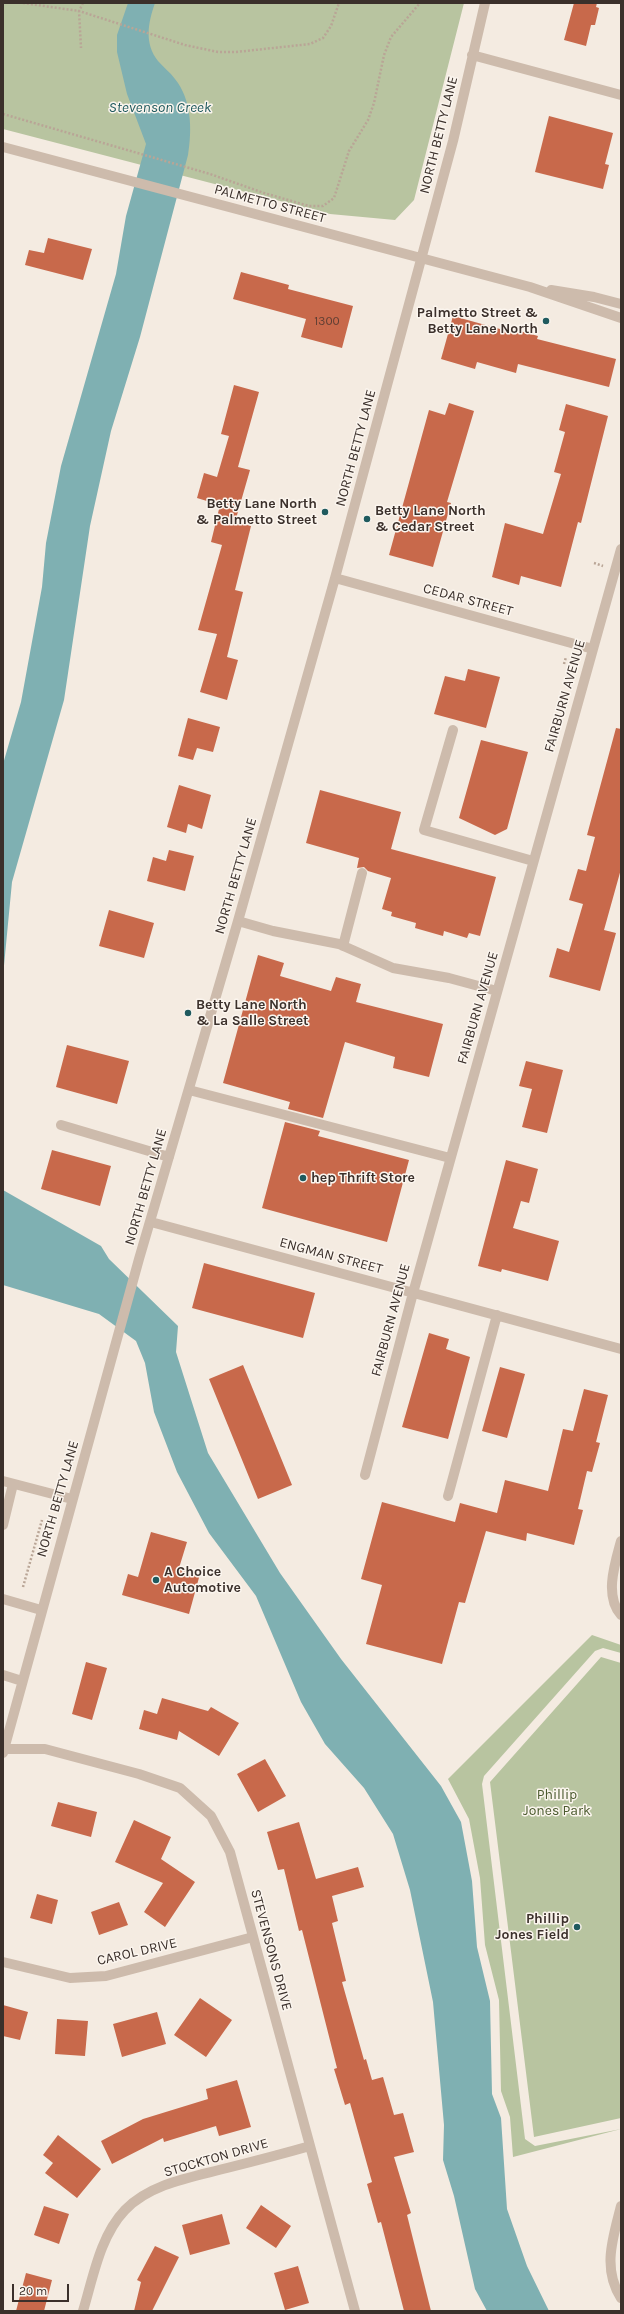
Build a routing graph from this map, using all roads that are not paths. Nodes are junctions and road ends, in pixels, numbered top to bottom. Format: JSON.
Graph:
{"nodes":[{"id":1,"x":485,"y":3,"type":"edge"},
{"id":2,"x":472,"y":55,"type":"junction"},
{"id":3,"x":621,"y":95,"type":"edge"},
{"id":4,"x":3,"y":147,"type":"edge"},
{"id":5,"x":422,"y":258,"type":"junction"},
{"id":6,"x":530,"y":287,"type":"junction"},
{"id":7,"x":621,"y":304,"type":"edge"},
{"id":8,"x":621,"y":318,"type":"edge"},
{"id":9,"x":621,"y":549,"type":"edge"},
{"id":10,"x":335,"y":578,"type":"junction"},
{"id":11,"x":593,"y":650,"type":"junction"},
{"id":12,"x":453,"y":730,"type":"dead end"},
{"id":13,"x":533,"y":861,"type":"junction"},
{"id":14,"x":362,"y":873,"type":"dead end"},
{"id":15,"x":238,"y":921,"type":"junction"},
{"id":16,"x":343,"y":946,"type":"junction"},
{"id":17,"x":497,"y":991,"type":"junction"},
{"id":18,"x":189,"y":1090,"type":"junction"},
{"id":19,"x":61,"y":1125,"type":"dead end"},
{"id":20,"x":169,"y":1157,"type":"junction"},
{"id":21,"x":450,"y":1158,"type":"junction"},
{"id":22,"x":150,"y":1222,"type":"junction"},
{"id":23,"x":413,"y":1292,"type":"junction"},
{"id":24,"x":497,"y":1315,"type":"junction"},
{"id":25,"x":621,"y":1349,"type":"edge"},
{"id":26,"x":365,"y":1475,"type":"dead end"},
{"id":27,"x":8,"y":1482,"type":"edge"},
{"id":28,"x":448,"y":1496,"type":"dead end"},
{"id":29,"x":72,"y":1499,"type":"junction"},
{"id":30,"x":3,"y":1524,"type":"edge"},
{"id":31,"x":621,"y":1541,"type":"edge"},
{"id":32,"x":3,"y":1599,"type":"edge"},
{"id":33,"x":41,"y":1610,"type":"junction"},
{"id":34,"x":619,"y":1613,"type":"edge"},
{"id":35,"x":3,"y":1675,"type":"edge"},
{"id":36,"x":22,"y":1681,"type":"junction"},
{"id":37,"x":3,"y":1750,"type":"edge"},
{"id":38,"x":253,"y":1937,"type":"junction"},
{"id":39,"x":3,"y":1962,"type":"edge"},
{"id":40,"x":310,"y":2146,"type":"junction"},
{"id":41,"x":621,"y":2206,"type":"edge"},
{"id":42,"x":621,"y":2298,"type":"edge"},
{"id":43,"x":83,"y":2311,"type":"edge"},
{"id":44,"x":355,"y":2311,"type":"edge"}],
"edges":[{"from":1,"to":2,"type":"street","name":"NORTH BETTY LANE"},
{"from":2,"to":3,"type":"street"},
{"from":2,"to":5,"type":"street","name":"NORTH BETTY LANE"},
{"from":4,"to":5,"type":"street","name":"PALMETTO STREET"},
{"from":5,"to":6,"type":"street","name":"PALMETTO STREET"},
{"from":5,"to":10,"type":"street","name":"NORTH BETTY LANE"},
{"from":6,"to":7,"type":"street","name":"PALMETTO STREET"},
{"from":6,"to":8,"type":"street","name":"PALMETTO STREET"},
{"from":9,"to":11,"type":"street","name":"FAIRBURN AVENUE"},
{"from":10,"to":11,"type":"street","name":"CEDAR STREET"},
{"from":10,"to":15,"type":"street","name":"NORTH BETTY LANE"},
{"from":11,"to":13,"type":"street","name":"FAIRBURN AVENUE"},
{"from":12,"to":13,"type":"street"},
{"from":13,"to":17,"type":"street","name":"FAIRBURN AVENUE"},
{"from":14,"to":16,"type":"street"},
{"from":15,"to":16,"type":"street"},
{"from":15,"to":18,"type":"street","name":"NORTH BETTY LANE"},
{"from":16,"to":17,"type":"street"},
{"from":17,"to":21,"type":"street","name":"FAIRBURN AVENUE"},
{"from":18,"to":20,"type":"street","name":"NORTH BETTY LANE"},
{"from":18,"to":21,"type":"street"},
{"from":19,"to":20,"type":"street"},
{"from":20,"to":22,"type":"street","name":"NORTH BETTY LANE"},
{"from":21,"to":23,"type":"street","name":"FAIRBURN AVENUE"},
{"from":22,"to":23,"type":"street","name":"ENGMAN STREET"},
{"from":22,"to":29,"type":"street","name":"NORTH BETTY LANE"},
{"from":23,"to":24,"type":"street","name":"ENGMAN STREET"},
{"from":23,"to":26,"type":"street","name":"FAIRBURN AVENUE"},
{"from":24,"to":25,"type":"street","name":"ENGMAN STREET"},
{"from":24,"to":28,"type":"street"},
{"from":27,"to":29,"type":"street"},
{"from":27,"to":30,"type":"street"},
{"from":29,"to":33,"type":"street","name":"NORTH BETTY LANE"},
{"from":31,"to":34,"type":"street"},
{"from":32,"to":33,"type":"street"},
{"from":33,"to":36,"type":"street","name":"NORTH BETTY LANE"},
{"from":35,"to":36,"type":"street"},
{"from":36,"to":37,"type":"street","name":"NORTH BETTY LANE"},
{"from":37,"to":38,"type":"street","name":"STEVENSONS DRIVE"},
{"from":38,"to":39,"type":"street","name":"CAROL DRIVE"},
{"from":38,"to":40,"type":"street","name":"STEVENSONS DRIVE"},
{"from":40,"to":43,"type":"street","name":"STOCKTON DRIVE"},
{"from":40,"to":44,"type":"street","name":"STEVENSONS DRIVE"},
{"from":41,"to":42,"type":"street"}]}
